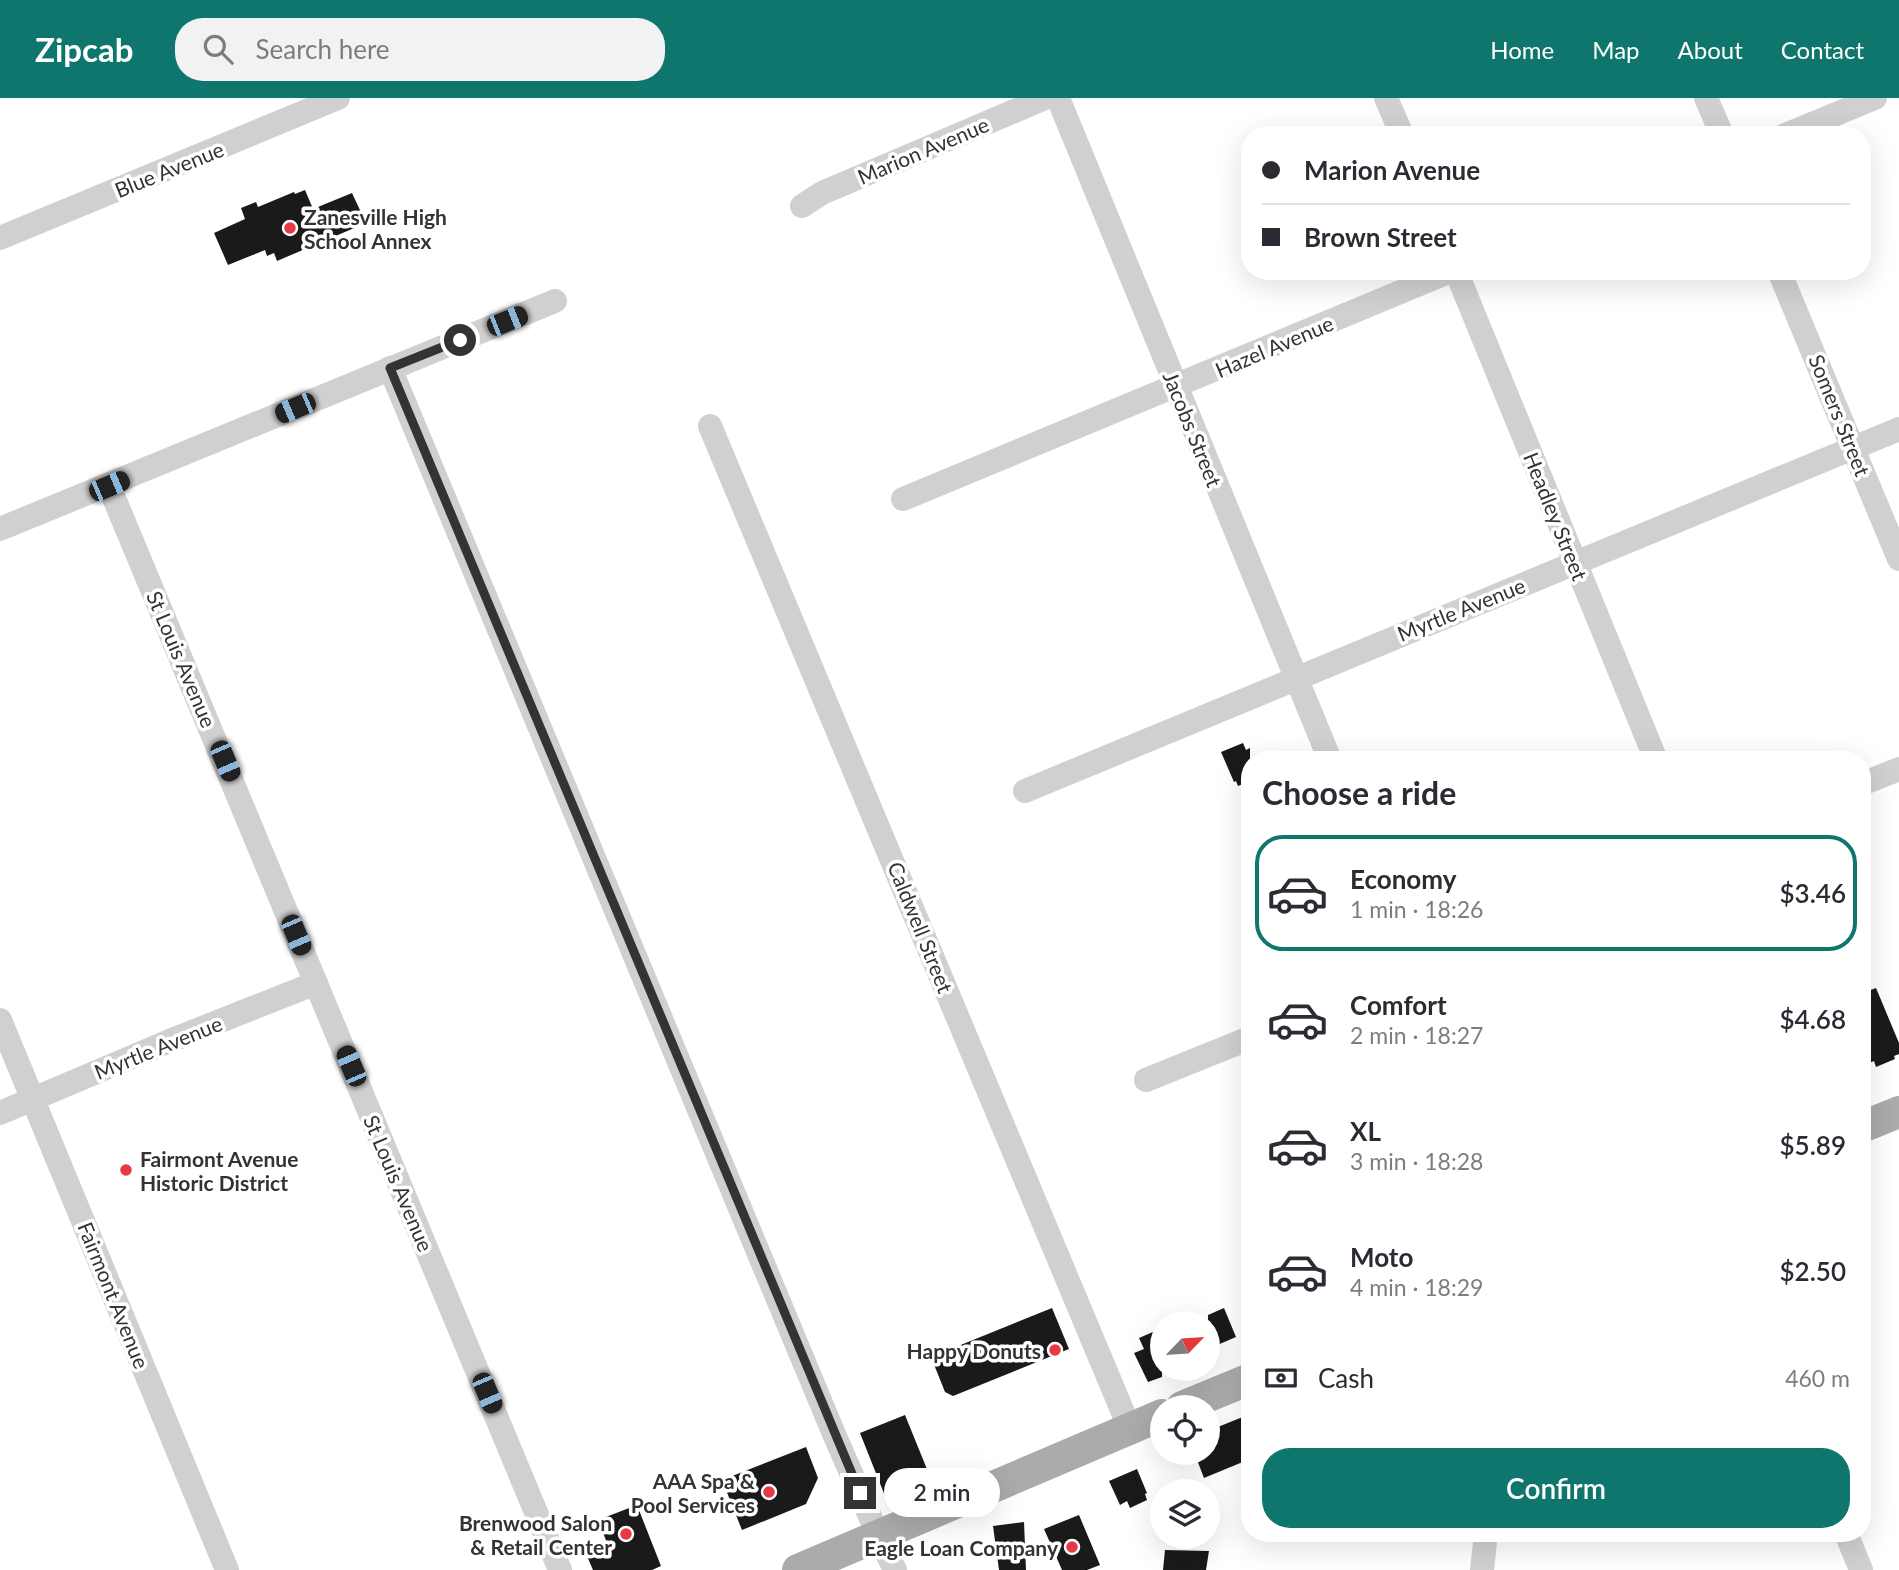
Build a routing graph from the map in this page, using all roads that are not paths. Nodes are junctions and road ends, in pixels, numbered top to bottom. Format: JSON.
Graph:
{"nodes":[{"id":1,"x":338,"y":98,"type":"edge"},
{"id":2,"x":1045,"y":98,"type":"edge"},
{"id":3,"x":1058,"y":98,"type":"edge"},
{"id":4,"x":1386,"y":98,"type":"edge"},
{"id":5,"x":1706,"y":98,"type":"edge"},
{"id":6,"x":1875,"y":98,"type":"edge"},
{"id":7,"x":1398,"y":126,"type":"edge"},
{"id":8,"x":1718,"y":126,"type":"edge"},
{"id":9,"x":1806,"y":126,"type":"edge"},
{"id":10,"x":802,"y":205,"type":"dead end"},
{"id":11,"x":0,"y":238,"type":"edge"},
{"id":12,"x":1430,"y":280,"type":"edge"},
{"id":13,"x":1460,"y":280,"type":"edge"},
{"id":14,"x":1783,"y":280,"type":"edge"},
{"id":15,"x":555,"y":301,"type":"dead end"},
{"id":16,"x":390,"y":368,"type":"junction"},
{"id":17,"x":1176,"y":387,"type":"junction"},
{"id":18,"x":710,"y":426,"type":"dead end"},
{"id":19,"x":1899,"y":429,"type":"edge"},
{"id":20,"x":1854,"y":448,"type":"junction"},
{"id":21,"x":109,"y":486,"type":"junction"},
{"id":22,"x":903,"y":499,"type":"dead end"},
{"id":23,"x":0,"y":529,"type":"edge"},
{"id":24,"x":1899,"y":559,"type":"edge"},
{"id":25,"x":1574,"y":562,"type":"junction"},
{"id":26,"x":1296,"y":677,"type":"junction"},
{"id":27,"x":1326,"y":751,"type":"edge"},
{"id":28,"x":1652,"y":751,"type":"edge"},
{"id":29,"x":1899,"y":769,"type":"edge"},
{"id":30,"x":1871,"y":780,"type":"edge"},
{"id":31,"x":1025,"y":791,"type":"dead end"},
{"id":32,"x":316,"y":983,"type":"junction"},
{"id":33,"x":0,"y":1020,"type":"edge"},
{"id":34,"x":1241,"y":1042,"type":"edge"},
{"id":35,"x":1146,"y":1080,"type":"dead end"},
{"id":36,"x":33,"y":1099,"type":"junction"},
{"id":37,"x":1899,"y":1112,"type":"edge"},
{"id":38,"x":0,"y":1113,"type":"edge"},
{"id":39,"x":1871,"y":1123,"type":"edge"},
{"id":40,"x":1241,"y":1383,"type":"edge"},
{"id":41,"x":1211,"y":1395,"type":"edge"},
{"id":42,"x":1150,"y":1420,"type":"edge"},
{"id":43,"x":1130,"y":1429,"type":"junction"},
{"id":44,"x":878,"y":1537,"type":"junction"},
{"id":45,"x":1485,"y":1542,"type":"edge"},
{"id":46,"x":1850,"y":1542,"type":"edge"},
{"id":47,"x":228,"y":1570,"type":"edge"},
{"id":48,"x":560,"y":1570,"type":"edge"},
{"id":49,"x":798,"y":1570,"type":"edge"},
{"id":50,"x":895,"y":1570,"type":"edge"},
{"id":51,"x":1482,"y":1570,"type":"edge"},
{"id":52,"x":1861,"y":1570,"type":"edge"}],
"edges":[{"from":1,"to":11,"type":"street","name":"Blue Avenue"},
{"from":2,"to":10,"type":"street","name":"Marion Avenue"},
{"from":3,"to":17,"type":"street","name":"Jacobs Street"},
{"from":4,"to":7,"type":"street"},
{"from":5,"to":8,"type":"street"},
{"from":6,"to":9,"type":"street"},
{"from":12,"to":17,"type":"street","name":"Hazel Avenue"},
{"from":13,"to":25,"type":"street","name":"Headley Street"},
{"from":14,"to":20,"type":"street","name":"Somers Street"},
{"from":15,"to":16,"type":"street"},
{"from":16,"to":21,"type":"street"},
{"from":16,"to":44,"type":"street"},
{"from":17,"to":22,"type":"street","name":"Hazel Avenue"},
{"from":17,"to":26,"type":"street","name":"Jacobs Street"},
{"from":18,"to":43,"type":"street","name":"Caldwell Street"},
{"from":19,"to":20,"type":"street","name":"Myrtle Avenue"},
{"from":20,"to":24,"type":"street","name":"Somers Street"},
{"from":20,"to":25,"type":"street","name":"Myrtle Avenue"},
{"from":21,"to":23,"type":"street"},
{"from":21,"to":32,"type":"street","name":"St Louis Avenue"},
{"from":25,"to":26,"type":"street","name":"Myrtle Avenue"},
{"from":25,"to":28,"type":"street","name":"Headley Street"},
{"from":26,"to":27,"type":"street","name":"Jacobs Street"},
{"from":26,"to":31,"type":"street","name":"Myrtle Avenue"},
{"from":29,"to":30,"type":"street"},
{"from":32,"to":36,"type":"street","name":"Myrtle Avenue"},
{"from":32,"to":48,"type":"street","name":"St Louis Avenue"},
{"from":33,"to":36,"type":"street","name":"Fairmont Avenue"},
{"from":34,"to":35,"type":"street"},
{"from":36,"to":38,"type":"street","name":"Myrtle Avenue"},
{"from":36,"to":47,"type":"street","name":"Fairmont Avenue"},
{"from":37,"to":39,"type":"main road"},
{"from":40,"to":41,"type":"main road"},
{"from":42,"to":43,"type":"main road"},
{"from":43,"to":44,"type":"main road"},
{"from":44,"to":49,"type":"main road"},
{"from":44,"to":50,"type":"street"},
{"from":45,"to":51,"type":"street"},
{"from":46,"to":52,"type":"street"}]}
